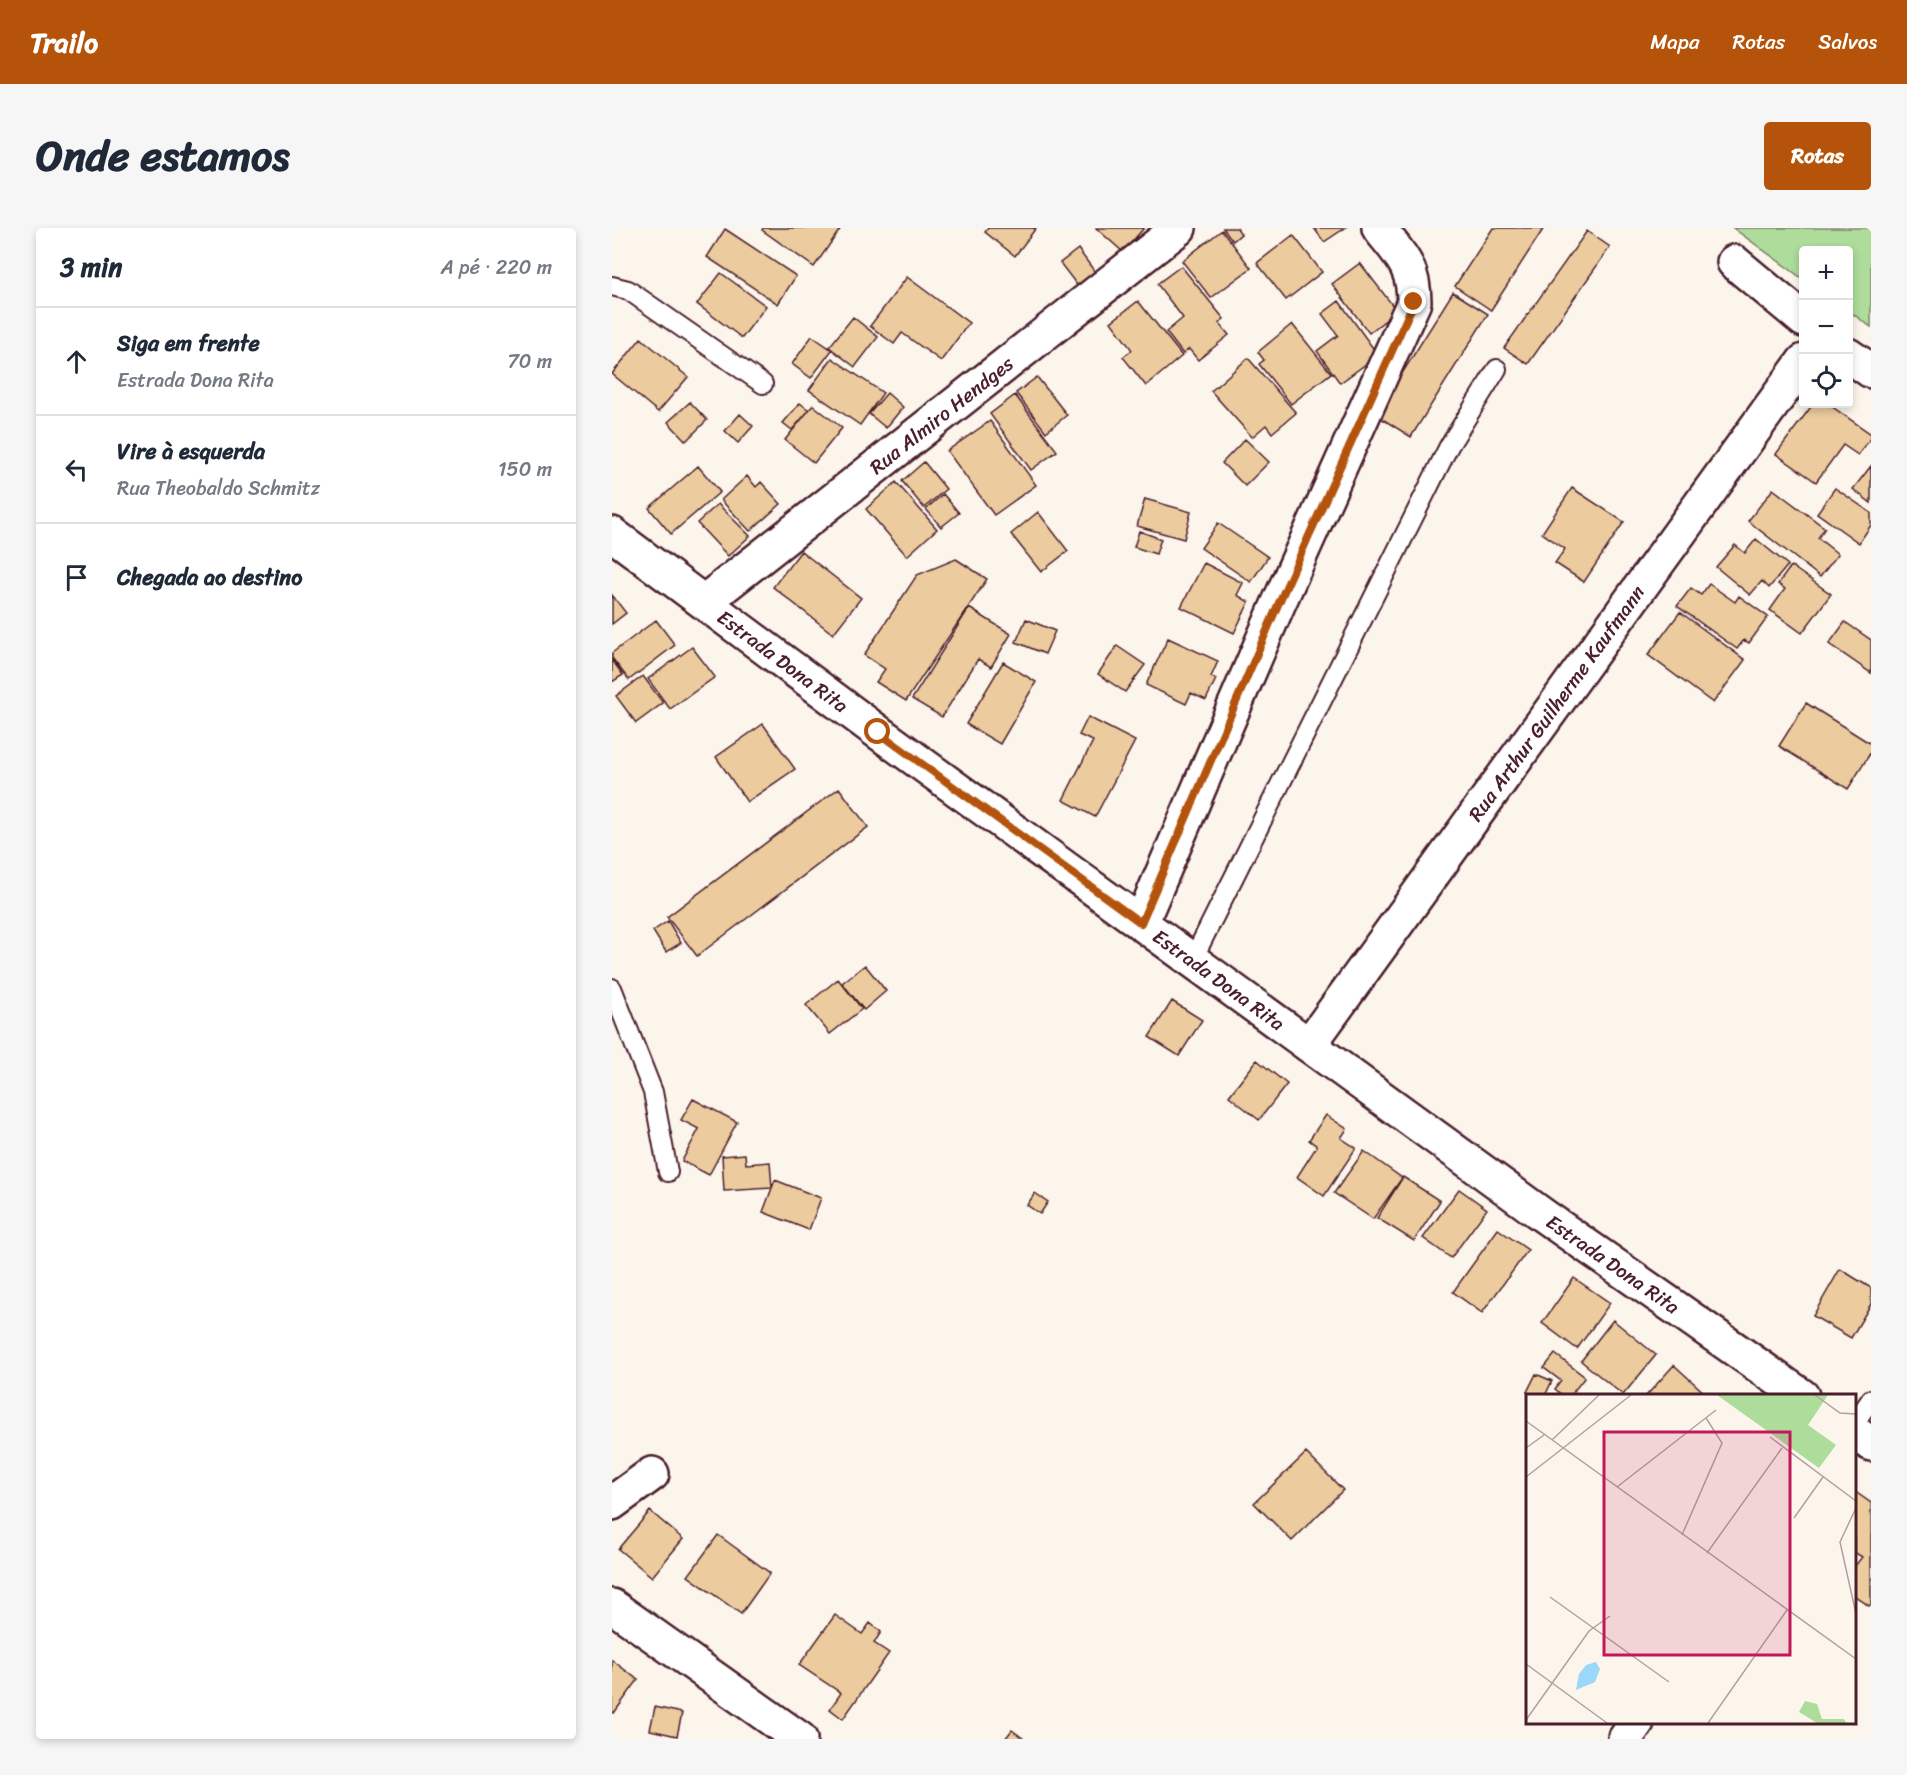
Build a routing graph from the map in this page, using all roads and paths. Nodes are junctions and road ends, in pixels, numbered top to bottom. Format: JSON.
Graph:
{"nodes":[{"id":1,"x":1179,"y":228,"type":"edge"},
{"id":2,"x":1378,"y":228,"type":"edge"},
{"id":3,"x":1734,"y":262,"type":"dead end"},
{"id":4,"x":612,"y":286,"type":"edge"},
{"id":5,"x":1799,"y":317,"type":"edge"},
{"id":6,"x":1853,"y":358,"type":"edge"},
{"id":7,"x":1799,"y":367,"type":"edge"},
{"id":8,"x":1497,"y":369,"type":"dead end"},
{"id":9,"x":1871,"y":371,"type":"edge"},
{"id":10,"x":763,"y":384,"type":"dead end"},
{"id":11,"x":612,"y":534,"type":"edge"},
{"id":12,"x":704,"y":602,"type":"junction"},
{"id":13,"x":1141,"y":923,"type":"junction"},
{"id":14,"x":1192,"y":961,"type":"junction"},
{"id":15,"x":612,"y":988,"type":"edge"},
{"id":16,"x":1309,"y":1045,"type":"junction"},
{"id":17,"x":668,"y":1172,"type":"dead end"},
{"id":18,"x":1801,"y":1394,"type":"edge"},
{"id":19,"x":1871,"y":1399,"type":"edge"},
{"id":20,"x":1856,"y":1421,"type":"edge"},
{"id":21,"x":1856,"y":1433,"type":"edge"},
{"id":22,"x":1871,"y":1444,"type":"edge"},
{"id":23,"x":652,"y":1474,"type":"dead end"},
{"id":24,"x":612,"y":1503,"type":"edge"},
{"id":25,"x":612,"y":1606,"type":"edge"},
{"id":26,"x":1636,"y":1724,"type":"edge"},
{"id":27,"x":800,"y":1739,"type":"edge"},
{"id":28,"x":1625,"y":1739,"type":"edge"}],
"edges":[{"from":1,"to":12,"type":"street","name":"Rua Almiro Hendges"},
{"from":2,"to":13,"type":"street"},
{"from":3,"to":5,"type":"street"},
{"from":4,"to":10,"type":"lane"},
{"from":6,"to":9,"type":"street"},
{"from":7,"to":16,"type":"street","name":"Rua Arthur Guilherme Kaufmann"},
{"from":8,"to":14,"type":"lane"},
{"from":11,"to":12,"type":"street","name":"Estrada Dona Rita"},
{"from":12,"to":13,"type":"street","name":"Estrada Dona Rita"},
{"from":13,"to":14,"type":"street","name":"Estrada Dona Rita"},
{"from":14,"to":16,"type":"street","name":"Estrada Dona Rita"},
{"from":15,"to":17,"type":"lane"},
{"from":16,"to":18,"type":"street","name":"Estrada Dona Rita"},
{"from":19,"to":20,"type":"lane"},
{"from":21,"to":22,"type":"street"},
{"from":23,"to":24,"type":"street"},
{"from":25,"to":27,"type":"street"},
{"from":26,"to":28,"type":"street"}]}
